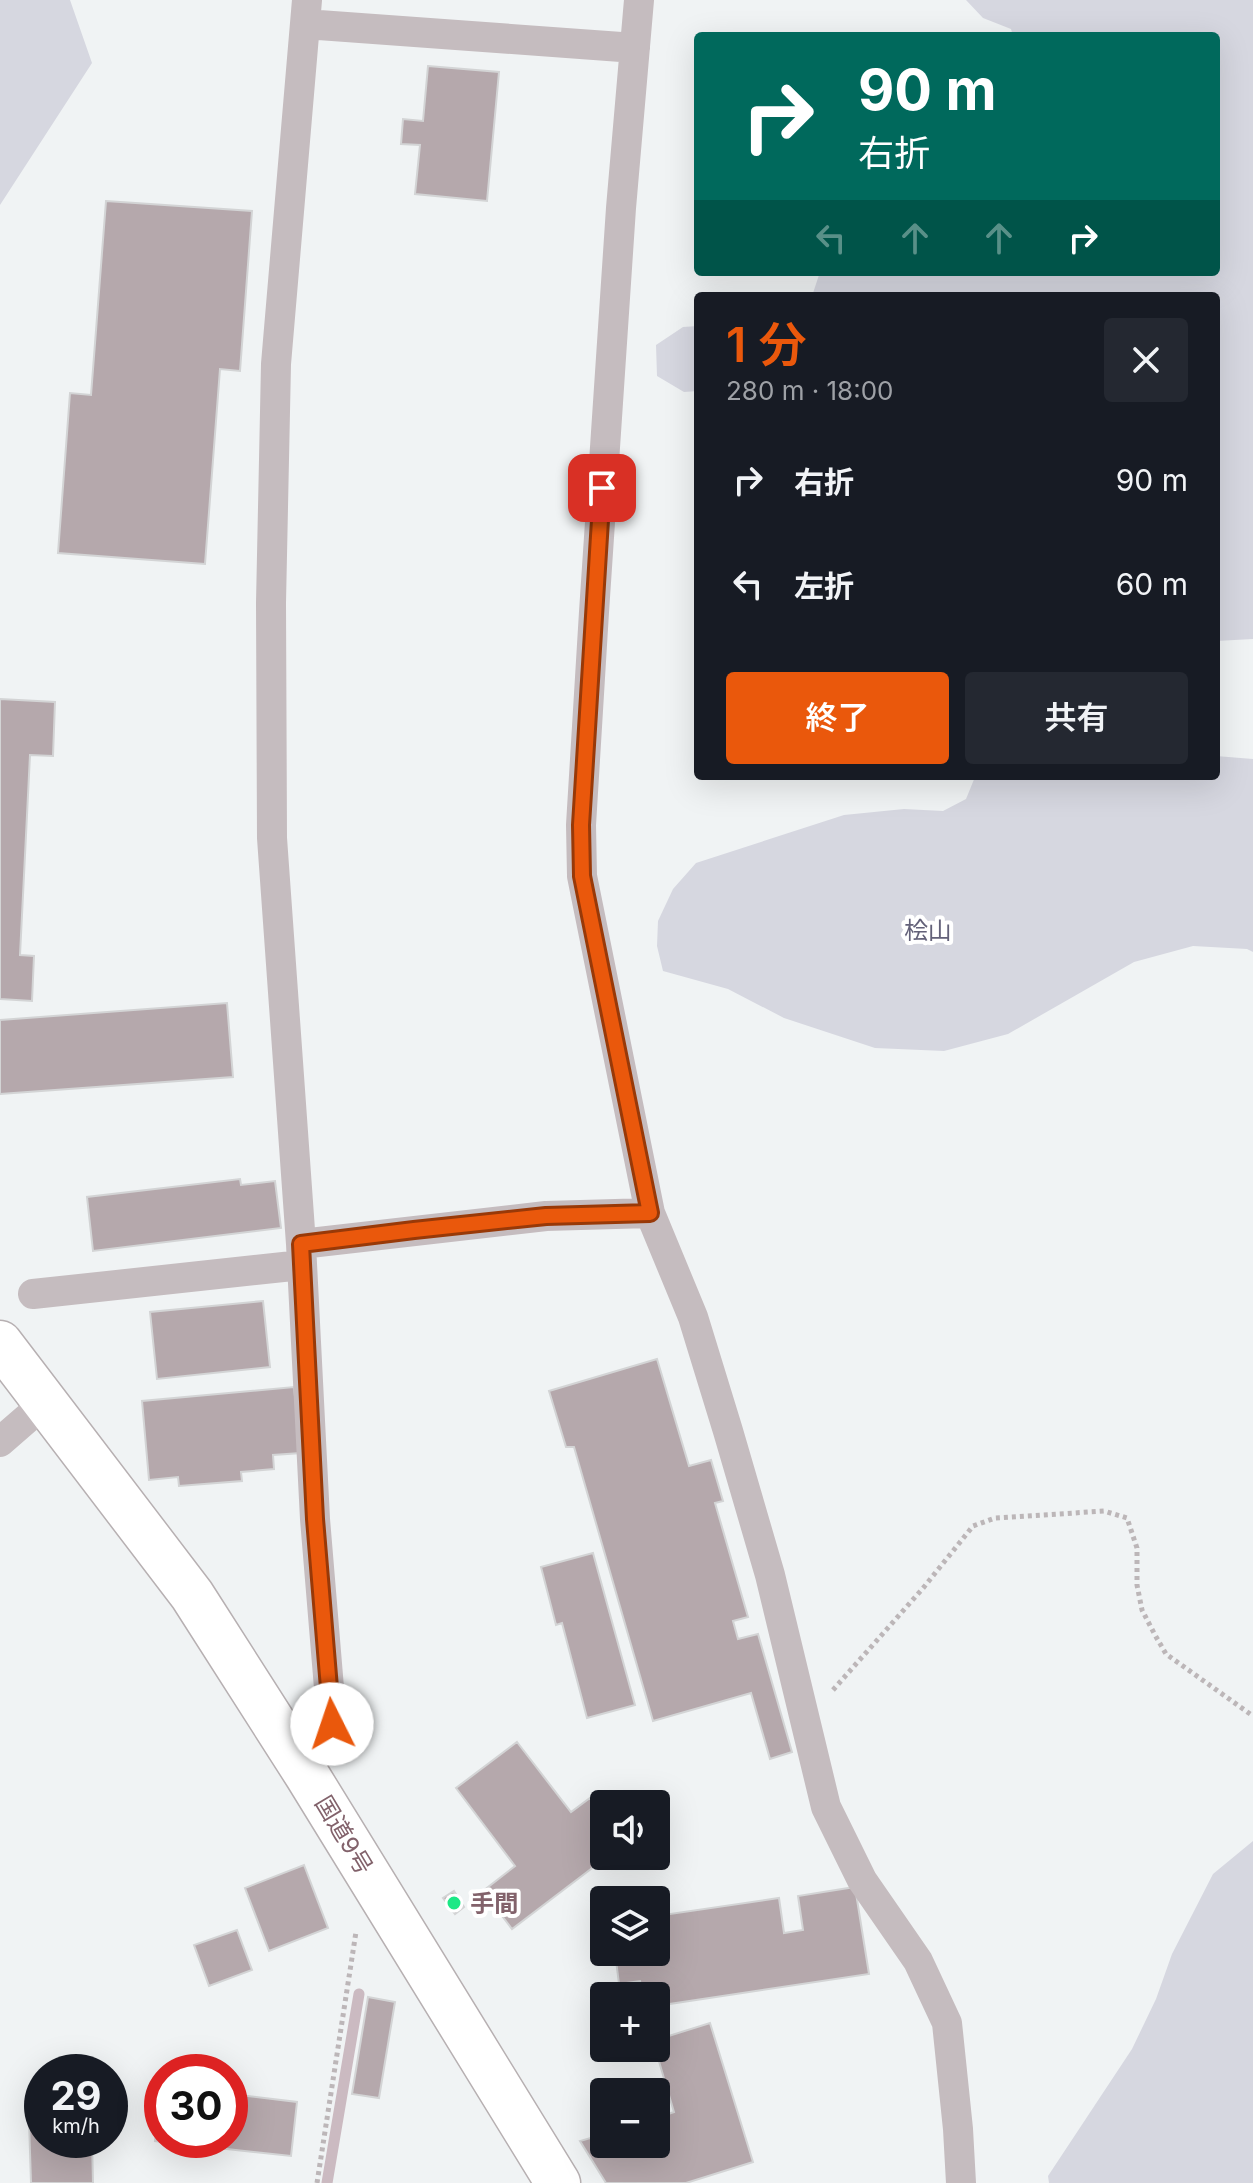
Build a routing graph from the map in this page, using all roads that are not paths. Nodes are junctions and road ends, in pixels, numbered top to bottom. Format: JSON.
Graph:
{"nodes":[{"id":1,"x":639,"y":0,"type":"edge"},
{"id":2,"x":306,"y":12,"type":"edge"},
{"id":3,"x":635,"y":48,"type":"junction"},
{"id":4,"x":650,"y":1213,"type":"junction"},
{"id":5,"x":302,"y":1254,"type":"junction"},
{"id":6,"x":33,"y":1294,"type":"dead end"},
{"id":7,"x":0,"y":1343,"type":"edge"},
{"id":8,"x":46,"y":1402,"type":"junction"},
{"id":9,"x":0,"y":1442,"type":"edge"},
{"id":10,"x":307,"y":1775,"type":"junction"},
{"id":11,"x":558,"y":2183,"type":"edge"},
{"id":12,"x":961,"y":2183,"type":"edge"}],
"edges":[{"from":1,"to":3,"type":"street"},
{"from":2,"to":3,"type":"street"},
{"from":2,"to":5,"type":"street"},
{"from":3,"to":4,"type":"street"},
{"from":4,"to":5,"type":"street"},
{"from":4,"to":12,"type":"street"},
{"from":5,"to":6,"type":"street"},
{"from":5,"to":10,"type":"street"},
{"from":7,"to":8,"type":"highway","name":"国道9号"},
{"from":8,"to":9,"type":"street"},
{"from":8,"to":10,"type":"highway","name":"国道9号"},
{"from":10,"to":11,"type":"highway","name":"国道9号"}]}
